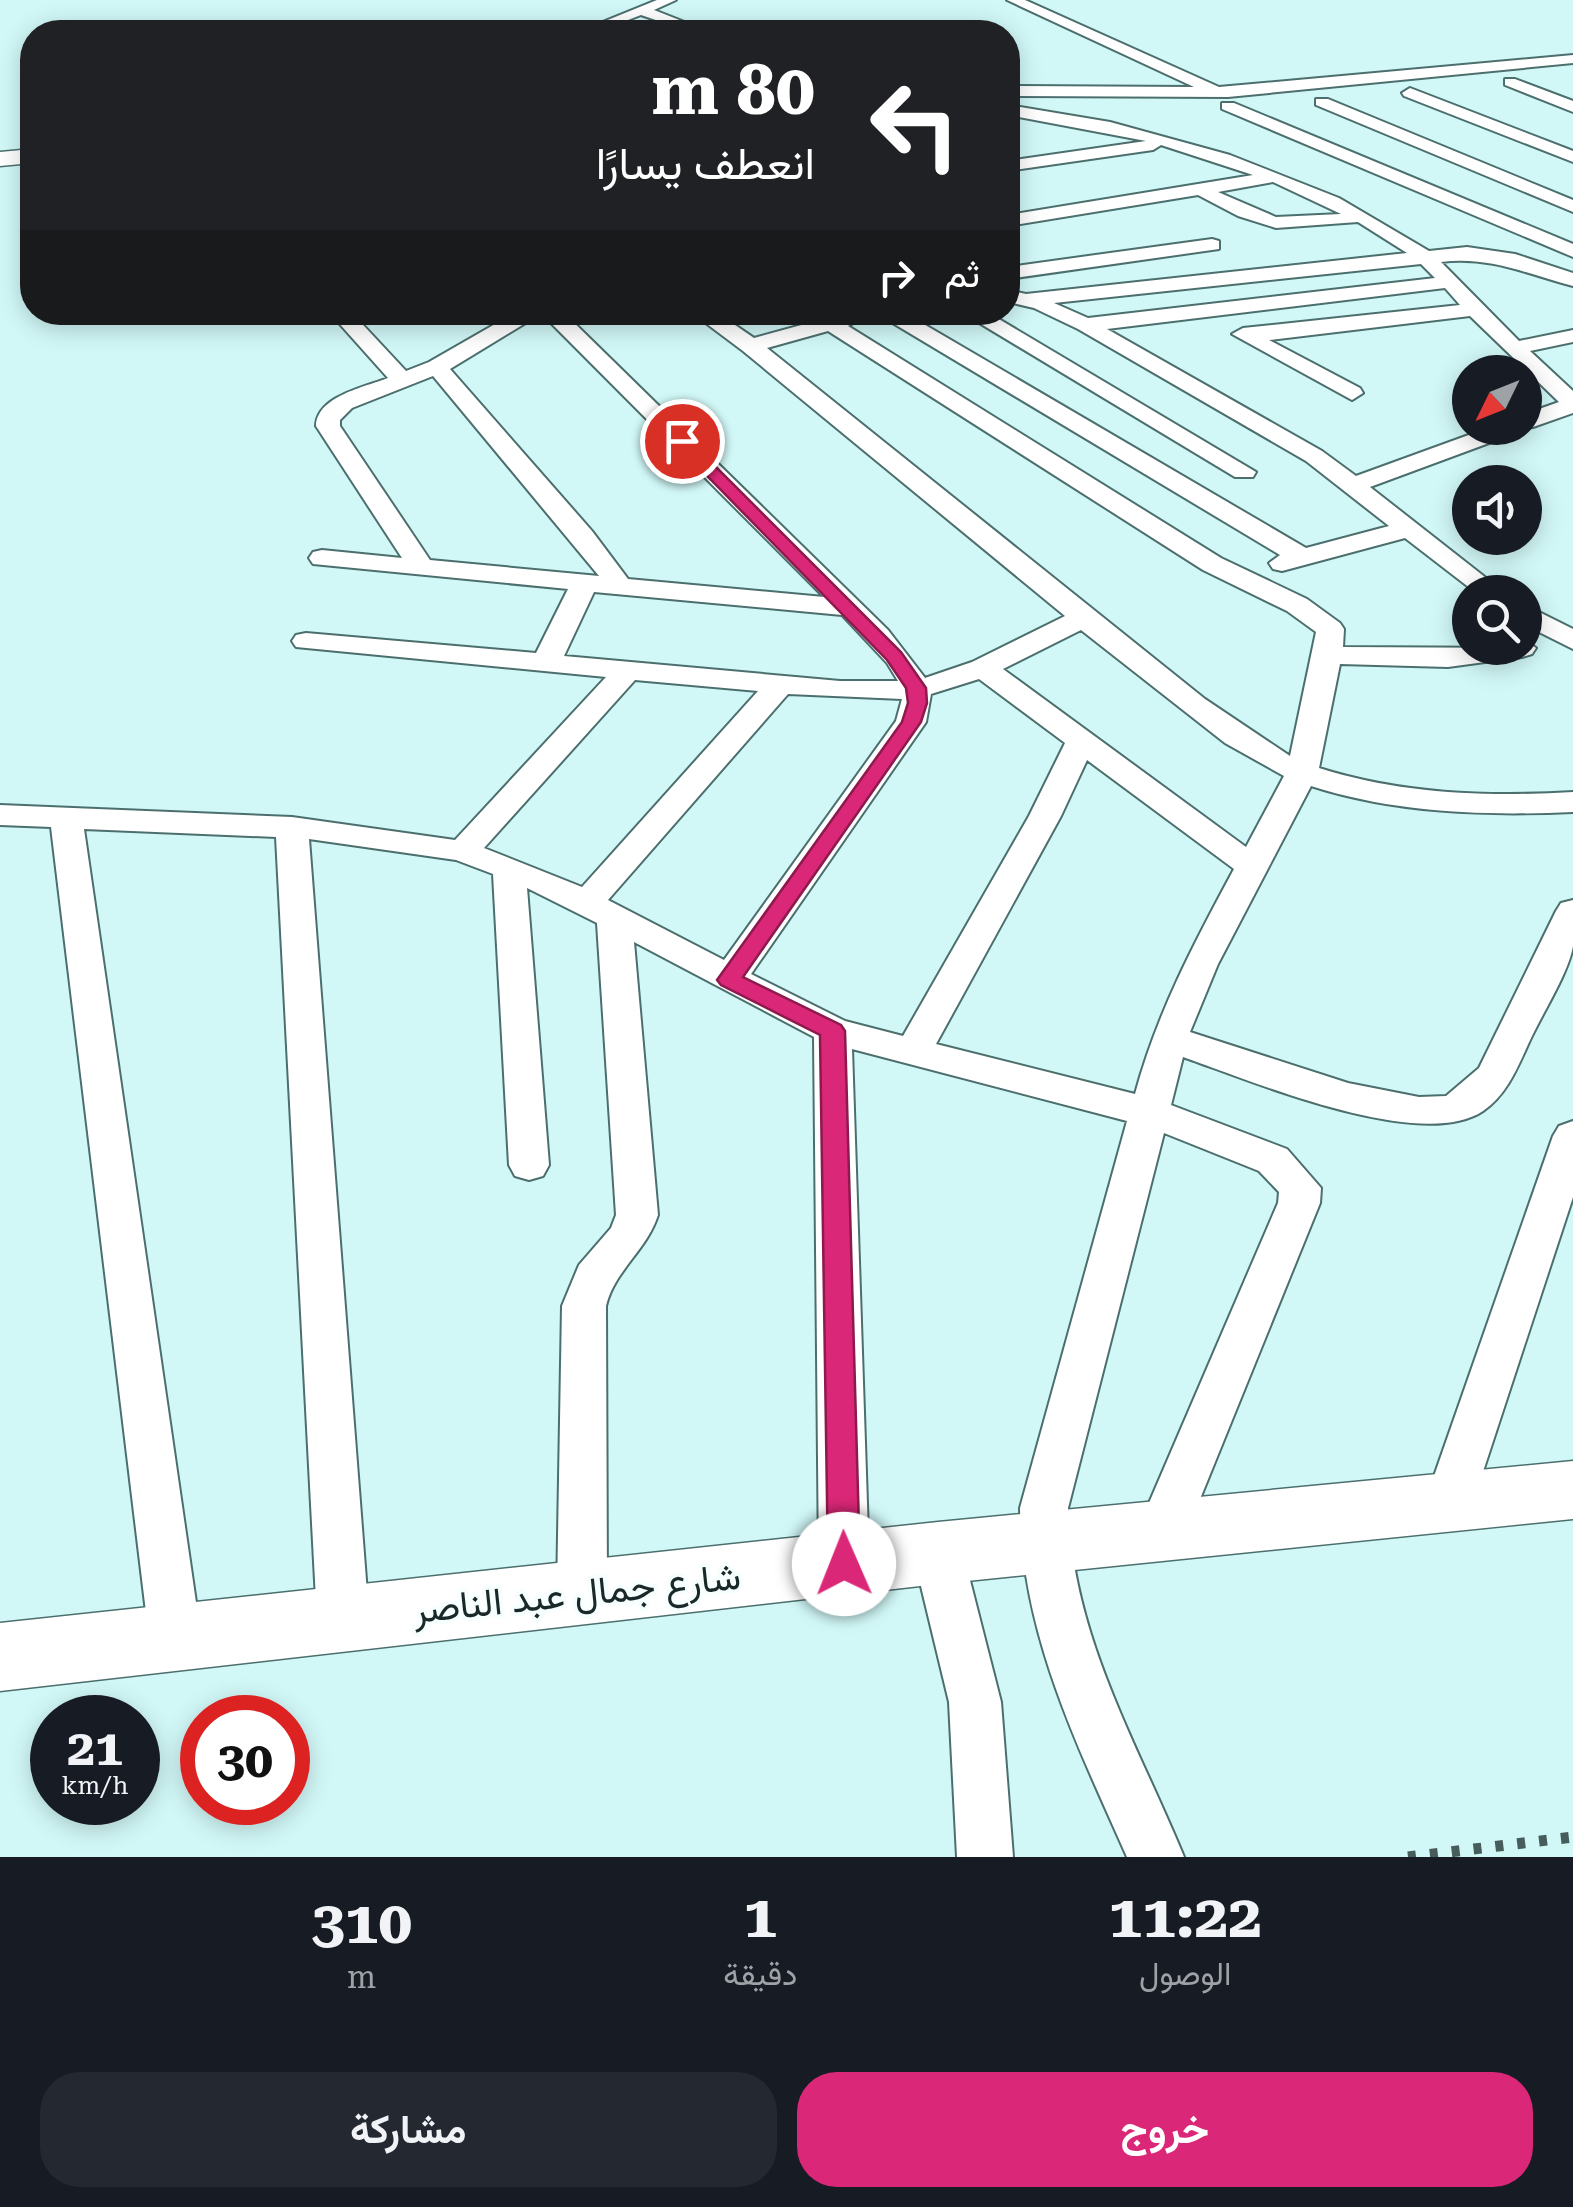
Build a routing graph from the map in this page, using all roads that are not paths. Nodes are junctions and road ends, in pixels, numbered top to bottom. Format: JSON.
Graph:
{"nodes":[{"id":1,"x":669,"y":0,"type":"edge"},
{"id":2,"x":1014,"y":0,"type":"edge"},
{"id":3,"x":642,"y":10,"type":"junction"},
{"id":4,"x":616,"y":20,"type":"edge"},
{"id":5,"x":670,"y":20,"type":"edge"},
{"id":6,"x":1573,"y":59,"type":"edge"},
{"id":7,"x":1573,"y":76,"type":"edge"},
{"id":8,"x":1540,"y":79,"type":"junction"},
{"id":9,"x":1510,"y":82,"type":"junction"},
{"id":10,"x":1449,"y":89,"type":"junction"},
{"id":11,"x":1020,"y":91,"type":"edge"},
{"id":12,"x":1573,"y":92,"type":"edge"},
{"id":13,"x":1364,"y":98,"type":"dead end"},
{"id":14,"x":1223,"y":99,"type":"junction"},
{"id":15,"x":1322,"y":102,"type":"junction"},
{"id":16,"x":1020,"y":107,"type":"edge"},
{"id":17,"x":1573,"y":107,"type":"edge"},
{"id":18,"x":1020,"y":110,"type":"edge"},
{"id":19,"x":1573,"y":139,"type":"edge"},
{"id":20,"x":1169,"y":142,"type":"junction"},
{"id":21,"x":1573,"y":157,"type":"edge"},
{"id":22,"x":1020,"y":164,"type":"edge"},
{"id":23,"x":1272,"y":178,"type":"junction"},
{"id":24,"x":1030,"y":180,"type":"dead end"},
{"id":25,"x":1020,"y":181,"type":"edge"},
{"id":26,"x":1514,"y":182,"type":"junction"},
{"id":27,"x":1473,"y":188,"type":"junction"},
{"id":28,"x":1201,"y":189,"type":"junction"},
{"id":29,"x":1437,"y":195,"type":"junction"},
{"id":30,"x":1573,"y":207,"type":"edge"},
{"id":31,"x":1350,"y":213,"type":"junction"},
{"id":32,"x":1020,"y":219,"type":"edge"},
{"id":33,"x":1180,"y":231,"type":"dead end"},
{"id":34,"x":1573,"y":231,"type":"edge"},
{"id":35,"x":1212,"y":245,"type":"dead end"},
{"id":36,"x":1573,"y":251,"type":"edge"},
{"id":37,"x":1020,"y":255,"type":"edge"},
{"id":38,"x":1424,"y":256,"type":"junction"},
{"id":39,"x":1020,"y":271,"type":"edge"},
{"id":40,"x":1573,"y":280,"type":"edge"},
{"id":41,"x":1448,"y":282,"type":"junction"},
{"id":42,"x":1020,"y":298,"type":"edge"},
{"id":43,"x":1020,"y":299,"type":"edge"},
{"id":44,"x":1475,"y":309,"type":"junction"},
{"id":45,"x":1202,"y":312,"type":"junction"},
{"id":46,"x":1084,"y":324,"type":"junction"},
{"id":47,"x":351,"y":325,"type":"edge"},
{"id":48,"x":510,"y":325,"type":"edge"},
{"id":49,"x":564,"y":325,"type":"edge"},
{"id":50,"x":721,"y":325,"type":"edge"},
{"id":51,"x":825,"y":325,"type":"edge"},
{"id":52,"x":910,"y":325,"type":"edge"},
{"id":53,"x":995,"y":325,"type":"edge"},
{"id":54,"x":821,"y":326,"type":"junction"},
{"id":55,"x":1247,"y":336,"type":"junction"},
{"id":56,"x":1573,"y":336,"type":"edge"},
{"id":57,"x":751,"y":346,"type":"junction"},
{"id":58,"x":1514,"y":348,"type":"junction"},
{"id":59,"x":437,"y":367,"type":"junction"},
{"id":60,"x":404,"y":381,"type":"junction"},
{"id":61,"x":1352,"y":393,"type":"dead end"},
{"id":62,"x":1573,"y":404,"type":"edge"},
{"id":63,"x":1542,"y":416,"type":"edge"},
{"id":64,"x":1457,"y":445,"type":"edge"},
{"id":65,"x":1314,"y":456,"type":"junction"},
{"id":66,"x":1262,"y":468,"type":"junction"},
{"id":67,"x":1354,"y":485,"type":"junction"},
{"id":68,"x":1182,"y":489,"type":"junction"},
{"id":69,"x":1124,"y":507,"type":"junction"},
{"id":70,"x":1409,"y":529,"type":"junction"},
{"id":71,"x":1302,"y":557,"type":"junction"},
{"id":72,"x":322,"y":558,"type":"dead end"},
{"id":73,"x":421,"y":566,"type":"junction"},
{"id":74,"x":1469,"y":575,"type":"edge"},
{"id":75,"x":1238,"y":576,"type":"junction"},
{"id":76,"x":586,"y":581,"type":"junction"},
{"id":77,"x":618,"y":584,"type":"junction"},
{"id":78,"x":850,"y":608,"type":"junction"},
{"id":79,"x":1083,"y":618,"type":"junction"},
{"id":80,"x":1542,"y":623,"type":"edge"},
{"id":81,"x":1571,"y":640,"type":"edge"},
{"id":82,"x":306,"y":641,"type":"dead end"},
{"id":83,"x":1542,"y":644,"type":"edge"},
{"id":84,"x":1328,"y":656,"type":"junction"},
{"id":85,"x":1452,"y":657,"type":"edge"},
{"id":86,"x":547,"y":661,"type":"junction"},
{"id":87,"x":982,"y":668,"type":"junction"},
{"id":88,"x":628,"y":669,"type":"junction"},
{"id":89,"x":780,"y":684,"type":"junction"},
{"id":90,"x":916,"y":688,"type":"junction"},
{"id":91,"x":1082,"y":742,"type":"junction"},
{"id":92,"x":1302,"y":773,"type":"junction"},
{"id":93,"x":1573,"y":802,"type":"edge"},
{"id":94,"x":0,"y":815,"type":"edge"},
{"id":95,"x":66,"y":818,"type":"junction"},
{"id":96,"x":292,"y":827,"type":"junction"},
{"id":97,"x":463,"y":851,"type":"junction"},
{"id":98,"x":509,"y":867,"type":"junction"},
{"id":99,"x":1252,"y":867,"type":"junction"},
{"id":100,"x":600,"y":911,"type":"junction"},
{"id":101,"x":1573,"y":911,"type":"edge"},
{"id":102,"x":729,"y":980,"type":"junction"},
{"id":103,"x":832,"y":1031,"type":"junction"},
{"id":104,"x":1170,"y":1038,"type":"junction"},
{"id":105,"x":912,"y":1053,"type":"junction"},
{"id":106,"x":1149,"y":1112,"type":"junction"},
{"id":107,"x":1573,"y":1136,"type":"edge"},
{"id":108,"x":529,"y":1165,"type":"dead end"},
{"id":109,"x":1573,"y":1490,"type":"edge"},
{"id":110,"x":1449,"y":1502,"type":"junction"},
{"id":111,"x":1162,"y":1531,"type":"junction"},
{"id":112,"x":844,"y":1564,"type":"junction"},
{"id":113,"x":1047,"y":1566,"type":"junction"},
{"id":114,"x":944,"y":1575,"type":"junction"},
{"id":115,"x":582,"y":1593,"type":"junction"},
{"id":116,"x":344,"y":1619,"type":"junction"},
{"id":117,"x":175,"y":1638,"type":"junction"},
{"id":118,"x":0,"y":1657,"type":"edge"},
{"id":119,"x":986,"y":1857,"type":"edge"},
{"id":120,"x":1156,"y":1857,"type":"edge"}],
"edges":[{"from":1,"to":3,"type":"street"},
{"from":2,"to":14,"type":"street"},
{"from":3,"to":4,"type":"street"},
{"from":3,"to":5,"type":"street"},
{"from":6,"to":14,"type":"street"},
{"from":7,"to":8,"type":"street"},
{"from":8,"to":9,"type":"street"},
{"from":8,"to":12,"type":"street"},
{"from":9,"to":10,"type":"street"},
{"from":9,"to":17,"type":"street"},
{"from":10,"to":19,"type":"street"},
{"from":10,"to":21,"type":"street"},
{"from":11,"to":14,"type":"street"},
{"from":13,"to":15,"type":"street"},
{"from":14,"to":15,"type":"street"},
{"from":14,"to":16,"type":"street"},
{"from":14,"to":29,"type":"street"},
{"from":15,"to":26,"type":"street"},
{"from":18,"to":20,"type":"street"},
{"from":20,"to":22,"type":"street"},
{"from":20,"to":23,"type":"street"},
{"from":23,"to":28,"type":"street"},
{"from":23,"to":31,"type":"street"},
{"from":24,"to":25,"type":"street"},
{"from":26,"to":27,"type":"street"},
{"from":26,"to":30,"type":"street"},
{"from":27,"to":29,"type":"street"},
{"from":27,"to":34,"type":"street"},
{"from":28,"to":31,"type":"street"},
{"from":28,"to":32,"type":"street"},
{"from":29,"to":31,"type":"street"},
{"from":29,"to":36,"type":"street"},
{"from":31,"to":38,"type":"street"},
{"from":33,"to":37,"type":"street"},
{"from":35,"to":39,"type":"street"},
{"from":38,"to":40,"type":"street"},
{"from":38,"to":41,"type":"street"},
{"from":38,"to":42,"type":"street"},
{"from":41,"to":44,"type":"street"},
{"from":41,"to":45,"type":"street"},
{"from":43,"to":46,"type":"street"},
{"from":44,"to":55,"type":"street"},
{"from":44,"to":58,"type":"street"},
{"from":45,"to":46,"type":"street"},
{"from":45,"to":55,"type":"street"},
{"from":46,"to":65,"type":"street"},
{"from":47,"to":60,"type":"street"},
{"from":48,"to":59,"type":"street"},
{"from":49,"to":78,"type":"street"},
{"from":50,"to":57,"type":"street"},
{"from":51,"to":54,"type":"street"},
{"from":52,"to":68,"type":"street"},
{"from":53,"to":66,"type":"street"},
{"from":54,"to":57,"type":"street"},
{"from":54,"to":69,"type":"street"},
{"from":55,"to":61,"type":"street"},
{"from":56,"to":58,"type":"street"},
{"from":57,"to":79,"type":"street"},
{"from":58,"to":62,"type":"street"},
{"from":59,"to":60,"type":"street"},
{"from":59,"to":77,"type":"street"},
{"from":60,"to":73,"type":"street"},
{"from":62,"to":63,"type":"street"},
{"from":64,"to":67,"type":"street"},
{"from":65,"to":66,"type":"street"},
{"from":65,"to":67,"type":"street"},
{"from":66,"to":68,"type":"street"},
{"from":67,"to":70,"type":"street"},
{"from":68,"to":69,"type":"street"},
{"from":68,"to":71,"type":"street"},
{"from":69,"to":75,"type":"street"},
{"from":70,"to":71,"type":"street"},
{"from":70,"to":74,"type":"street"},
{"from":71,"to":75,"type":"street"},
{"from":72,"to":73,"type":"street"},
{"from":73,"to":76,"type":"street"},
{"from":75,"to":84,"type":"street"},
{"from":76,"to":77,"type":"street"},
{"from":76,"to":86,"type":"street"},
{"from":77,"to":78,"type":"street"},
{"from":78,"to":90,"type":"street"},
{"from":79,"to":87,"type":"street"},
{"from":79,"to":92,"type":"street"},
{"from":80,"to":81,"type":"street"},
{"from":81,"to":83,"type":"street"},
{"from":82,"to":86,"type":"street"},
{"from":84,"to":85,"type":"street"},
{"from":84,"to":92,"type":"street"},
{"from":86,"to":88,"type":"street"},
{"from":87,"to":90,"type":"street"},
{"from":87,"to":91,"type":"street"},
{"from":88,"to":89,"type":"street"},
{"from":88,"to":97,"type":"street"},
{"from":89,"to":90,"type":"street"},
{"from":89,"to":100,"type":"street"},
{"from":90,"to":102,"type":"street"},
{"from":91,"to":99,"type":"street"},
{"from":91,"to":105,"type":"street"},
{"from":92,"to":93,"type":"street"},
{"from":92,"to":99,"type":"street"},
{"from":94,"to":95,"type":"street"},
{"from":95,"to":96,"type":"street"},
{"from":95,"to":117,"type":"street"},
{"from":96,"to":97,"type":"street"},
{"from":96,"to":116,"type":"street"},
{"from":97,"to":98,"type":"street"},
{"from":98,"to":100,"type":"street"},
{"from":98,"to":108,"type":"street"},
{"from":99,"to":104,"type":"street"},
{"from":100,"to":102,"type":"street"},
{"from":100,"to":115,"type":"street"},
{"from":101,"to":104,"type":"street"},
{"from":102,"to":103,"type":"street"},
{"from":103,"to":105,"type":"street"},
{"from":103,"to":112,"type":"street"},
{"from":104,"to":106,"type":"street"},
{"from":105,"to":106,"type":"street"},
{"from":106,"to":111,"type":"street"},
{"from":106,"to":113,"type":"street"},
{"from":107,"to":110,"type":"street"},
{"from":109,"to":110,"type":"street","name":"شارع جمال عبد الناصر"},
{"from":110,"to":111,"type":"street","name":"شارع جمال عبد الناصر"},
{"from":111,"to":113,"type":"street","name":"شارع جمال عبد الناصر"},
{"from":112,"to":114,"type":"street","name":"شارع جمال عبد الناصر"},
{"from":112,"to":115,"type":"street","name":"شارع جمال عبد الناصر"},
{"from":113,"to":114,"type":"street","name":"شارع جمال عبد الناصر"},
{"from":113,"to":120,"type":"street"},
{"from":114,"to":119,"type":"street"},
{"from":115,"to":116,"type":"street","name":"شارع جمال عبد الناصر"},
{"from":116,"to":117,"type":"street","name":"شارع جمال عبد الناصر"},
{"from":117,"to":118,"type":"street","name":"شارع جمال عبد الناصر"}]}
